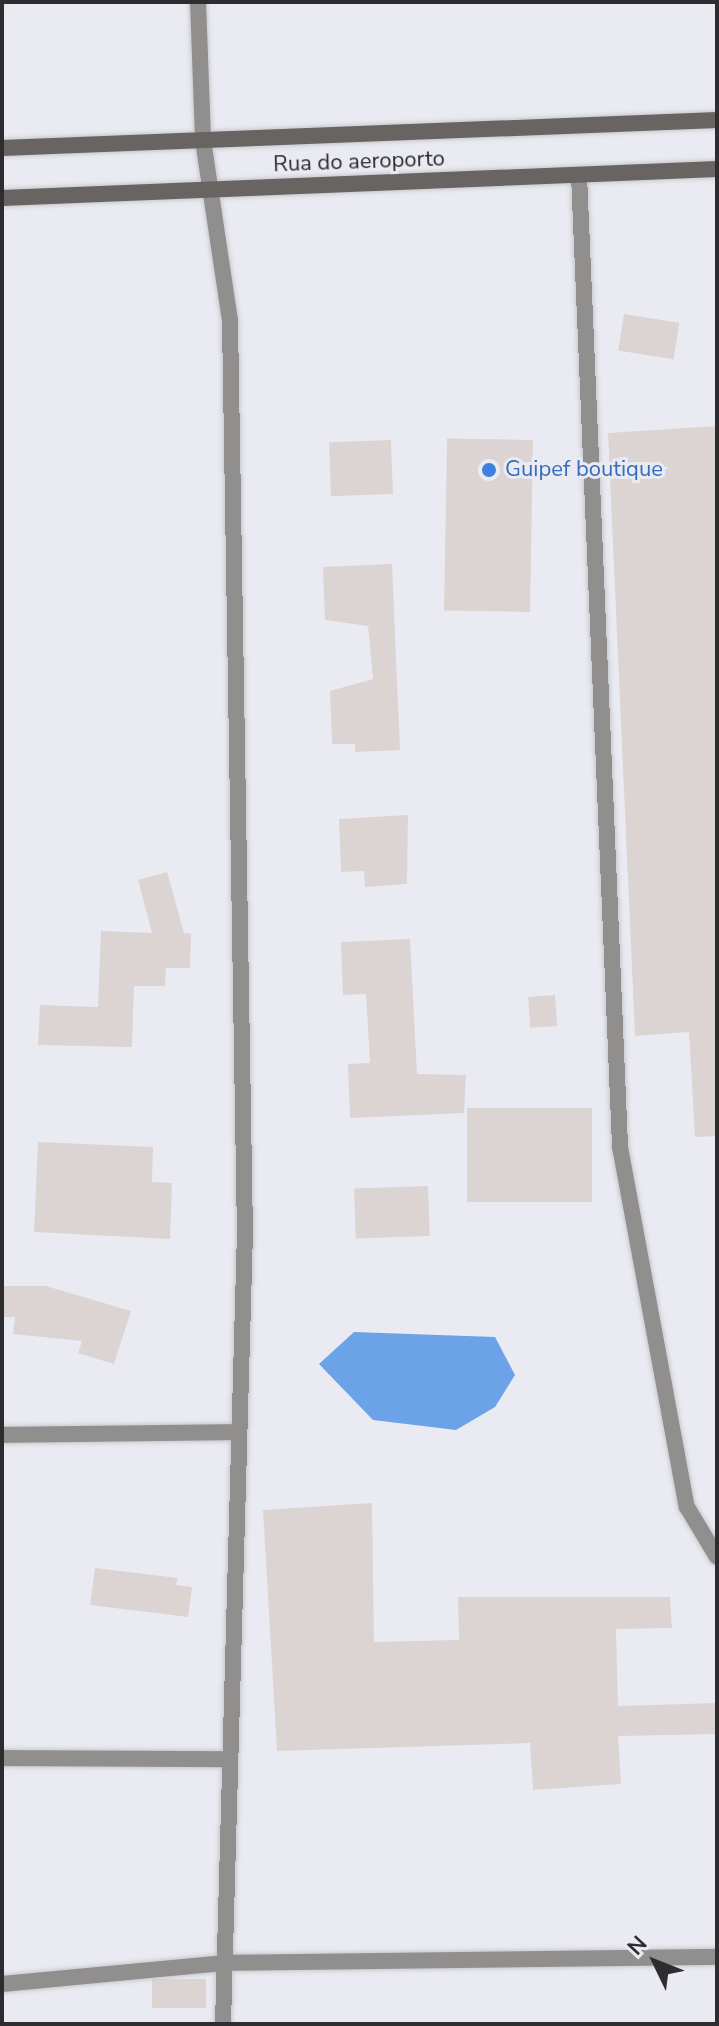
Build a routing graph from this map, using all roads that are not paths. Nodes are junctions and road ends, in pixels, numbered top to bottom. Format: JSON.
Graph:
{"nodes":[{"id":1,"x":198,"y":2,"type":"edge"},
{"id":2,"x":717,"y":120,"type":"edge"},
{"id":3,"x":203,"y":140,"type":"junction"},
{"id":4,"x":2,"y":148,"type":"edge"},
{"id":5,"x":717,"y":169,"type":"edge"},
{"id":6,"x":579,"y":175,"type":"junction"},
{"id":7,"x":212,"y":190,"type":"junction"},
{"id":8,"x":2,"y":198,"type":"edge"},
{"id":9,"x":237,"y":1432,"type":"junction"},
{"id":10,"x":2,"y":1435,"type":"edge"},
{"id":11,"x":717,"y":1557,"type":"edge"},
{"id":12,"x":2,"y":1758,"type":"edge"},
{"id":13,"x":225,"y":1759,"type":"junction"},
{"id":14,"x":717,"y":1957,"type":"edge"},
{"id":15,"x":223,"y":1963,"type":"junction"},
{"id":16,"x":2,"y":1984,"type":"edge"},
{"id":17,"x":223,"y":2024,"type":"edge"}],
"edges":[{"from":1,"to":3,"type":"street"},
{"from":2,"to":3,"type":"main road","name":"Rua do aeroporto"},
{"from":3,"to":4,"type":"main road","name":"Rua do aeroporto"},
{"from":3,"to":7,"type":"street"},
{"from":5,"to":6,"type":"main road","name":"Rua do aeroporto"},
{"from":6,"to":7,"type":"main road","name":"Rua do aeroporto"},
{"from":6,"to":11,"type":"street"},
{"from":7,"to":8,"type":"main road","name":"Rua do aeroporto"},
{"from":7,"to":9,"type":"street"},
{"from":9,"to":10,"type":"street"},
{"from":9,"to":13,"type":"street"},
{"from":12,"to":13,"type":"street"},
{"from":13,"to":15,"type":"street"},
{"from":14,"to":15,"type":"street"},
{"from":15,"to":16,"type":"street"},
{"from":15,"to":17,"type":"street"}]}
